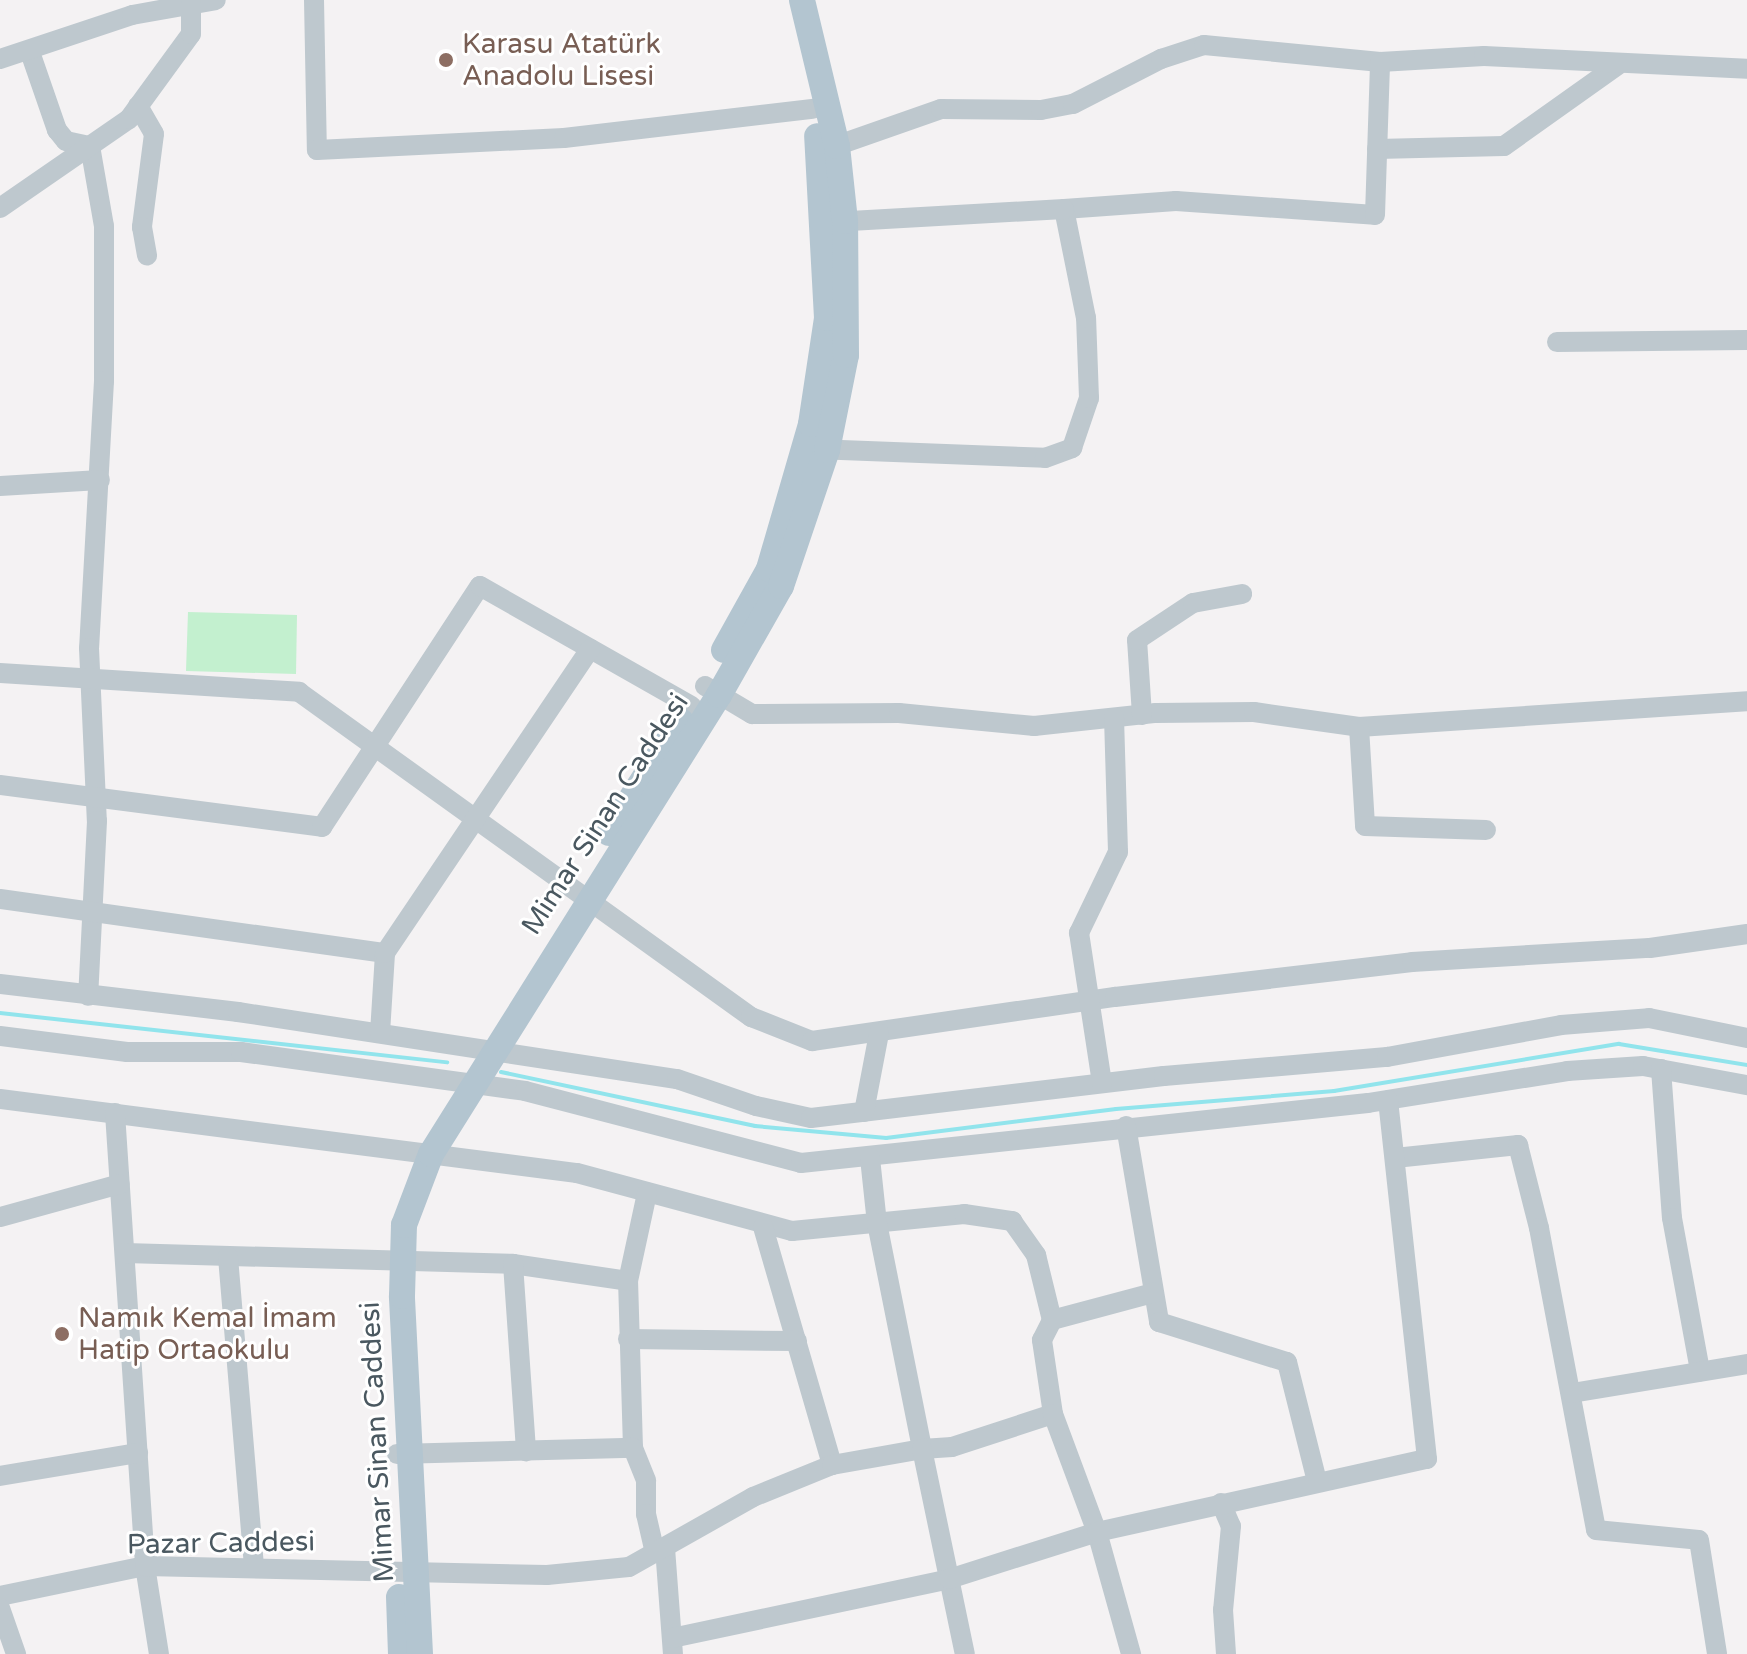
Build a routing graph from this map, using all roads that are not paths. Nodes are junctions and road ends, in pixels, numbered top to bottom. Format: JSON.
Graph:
{"nodes":[{"id":1,"x":216,"y":0,"type":"edge"},
{"id":2,"x":314,"y":0,"type":"edge"},
{"id":3,"x":787,"y":0,"type":"edge"},
{"id":4,"x":802,"y":0,"type":"edge"},
{"id":5,"x":191,"y":3,"type":"junction"},
{"id":6,"x":30,"y":52,"type":"junction"},
{"id":7,"x":0,"y":59,"type":"edge"},
{"id":8,"x":1380,"y":62,"type":"junction"},
{"id":9,"x":1618,"y":65,"type":"junction"},
{"id":10,"x":1747,"y":69,"type":"edge"},
{"id":11,"x":138,"y":106,"type":"junction"},
{"id":12,"x":812,"y":109,"type":"junction"},
{"id":13,"x":90,"y":146,"type":"junction"},
{"id":14,"x":828,"y":149,"type":"junction"},
{"id":15,"x":1377,"y":149,"type":"junction"},
{"id":16,"x":0,"y":208,"type":"edge"},
{"id":17,"x":1064,"y":209,"type":"junction"},
{"id":18,"x":835,"y":222,"type":"junction"},
{"id":19,"x":147,"y":256,"type":"dead end"},
{"id":20,"x":1747,"y":340,"type":"edge"},
{"id":21,"x":1557,"y":342,"type":"dead end"},
{"id":22,"x":815,"y":449,"type":"junction"},
{"id":23,"x":100,"y":480,"type":"junction"},
{"id":24,"x":0,"y":486,"type":"edge"},
{"id":25,"x":1242,"y":594,"type":"dead end"},
{"id":26,"x":590,"y":649,"type":"junction"},
{"id":27,"x":0,"y":673,"type":"edge"},
{"id":28,"x":91,"y":679,"type":"junction"},
{"id":29,"x":705,"y":696,"type":"junction"},
{"id":30,"x":1747,"y":701,"type":"edge"},
{"id":31,"x":1142,"y":715,"type":"junction"},
{"id":32,"x":1114,"y":718,"type":"junction"},
{"id":33,"x":1359,"y":727,"type":"junction"},
{"id":34,"x":374,"y":747,"type":"junction"},
{"id":35,"x":0,"y":785,"type":"edge"},
{"id":36,"x":96,"y":797,"type":"junction"},
{"id":37,"x":472,"y":820,"type":"junction"},
{"id":38,"x":1486,"y":830,"type":"dead end"},
{"id":39,"x":578,"y":898,"type":"junction"},
{"id":40,"x":0,"y":899,"type":"edge"},
{"id":41,"x":95,"y":910,"type":"junction"},
{"id":42,"x":1747,"y":934,"type":"edge"},
{"id":43,"x":385,"y":953,"type":"junction"},
{"id":44,"x":0,"y":984,"type":"edge"},
{"id":45,"x":88,"y":996,"type":"junction"},
{"id":46,"x":1086,"y":1001,"type":"junction"},
{"id":47,"x":380,"y":1033,"type":"junction"},
{"id":48,"x":879,"y":1033,"type":"junction"},
{"id":49,"x":0,"y":1036,"type":"edge"},
{"id":50,"x":1747,"y":1038,"type":"edge"},
{"id":51,"x":483,"y":1053,"type":"junction"},
{"id":52,"x":1661,"y":1069,"type":"junction"},
{"id":53,"x":1102,"y":1083,"type":"junction"},
{"id":54,"x":464,"y":1084,"type":"junction"},
{"id":55,"x":1747,"y":1085,"type":"edge"},
{"id":56,"x":0,"y":1099,"type":"edge"},
{"id":57,"x":1388,"y":1100,"type":"junction"},
{"id":58,"x":864,"y":1112,"type":"junction"},
{"id":59,"x":115,"y":1113,"type":"junction"},
{"id":60,"x":1126,"y":1126,"type":"junction"},
{"id":61,"x":426,"y":1153,"type":"junction"},
{"id":62,"x":870,"y":1158,"type":"junction"},
{"id":63,"x":1395,"y":1158,"type":"junction"},
{"id":64,"x":120,"y":1184,"type":"junction"},
{"id":65,"x":647,"y":1193,"type":"junction"},
{"id":66,"x":0,"y":1217,"type":"edge"},
{"id":67,"x":877,"y":1223,"type":"junction"},
{"id":68,"x":763,"y":1227,"type":"junction"},
{"id":69,"x":125,"y":1253,"type":"junction"},
{"id":70,"x":228,"y":1257,"type":"junction"},
{"id":71,"x":392,"y":1264,"type":"junction"},
{"id":72,"x":513,"y":1264,"type":"junction"},
{"id":73,"x":628,"y":1281,"type":"junction"},
{"id":74,"x":1153,"y":1293,"type":"junction"},
{"id":75,"x":1052,"y":1320,"type":"junction"},
{"id":76,"x":628,"y":1339,"type":"junction"},
{"id":77,"x":797,"y":1341,"type":"junction"},
{"id":78,"x":1747,"y":1364,"type":"edge"},
{"id":79,"x":1700,"y":1371,"type":"junction"},
{"id":80,"x":1572,"y":1393,"type":"junction"},
{"id":81,"x":1053,"y":1414,"type":"junction"},
{"id":82,"x":633,"y":1448,"type":"junction"},
{"id":83,"x":922,"y":1449,"type":"junction"},
{"id":84,"x":526,"y":1452,"type":"junction"},
{"id":85,"x":138,"y":1453,"type":"junction"},
{"id":86,"x":405,"y":1454,"type":"junction"},
{"id":87,"x":832,"y":1465,"type":"junction"},
{"id":88,"x":0,"y":1476,"type":"edge"},
{"id":89,"x":1317,"y":1481,"type":"junction"},
{"id":90,"x":1221,"y":1503,"type":"junction"},
{"id":91,"x":1097,"y":1532,"type":"junction"},
{"id":92,"x":660,"y":1551,"type":"junction"},
{"id":93,"x":145,"y":1566,"type":"junction"},
{"id":94,"x":254,"y":1567,"type":"junction"},
{"id":95,"x":406,"y":1571,"type":"junction"},
{"id":96,"x":949,"y":1579,"type":"junction"},
{"id":97,"x":0,"y":1596,"type":"edge"},
{"id":98,"x":0,"y":1608,"type":"edge"},
{"id":99,"x":673,"y":1646,"type":"edge"},
{"id":100,"x":16,"y":1654,"type":"edge"},
{"id":101,"x":159,"y":1654,"type":"edge"},
{"id":102,"x":401,"y":1654,"type":"edge"},
{"id":103,"x":420,"y":1654,"type":"edge"},
{"id":104,"x":965,"y":1654,"type":"edge"},
{"id":105,"x":1131,"y":1654,"type":"edge"},
{"id":106,"x":1226,"y":1654,"type":"edge"},
{"id":107,"x":1717,"y":1654,"type":"edge"}],
"edges":[{"from":1,"to":5,"type":"street"},
{"from":2,"to":12,"type":"street"},
{"from":3,"to":12,"type":"main road","name":"Mimar Sinan Caddesi"},
{"from":4,"to":14,"type":"main road","name":"Mimar Sinan Caddesi"},
{"from":5,"to":6,"type":"street"},
{"from":5,"to":11,"type":"street"},
{"from":6,"to":7,"type":"street"},
{"from":6,"to":13,"type":"street"},
{"from":8,"to":9,"type":"street"},
{"from":8,"to":14,"type":"street"},
{"from":8,"to":15,"type":"street"},
{"from":9,"to":10,"type":"street"},
{"from":9,"to":15,"type":"street"},
{"from":11,"to":13,"type":"street"},
{"from":11,"to":19,"type":"street"},
{"from":12,"to":14,"type":"main road","name":"Mimar Sinan Caddesi"},
{"from":13,"to":16,"type":"street"},
{"from":13,"to":23,"type":"street"},
{"from":14,"to":18,"type":"main road","name":"Mimar Sinan Caddesi"},
{"from":15,"to":17,"type":"street"},
{"from":17,"to":18,"type":"street"},
{"from":17,"to":22,"type":"street"},
{"from":18,"to":22,"type":"main road","name":"Mimar Sinan Caddesi"},
{"from":20,"to":21,"type":"street"},
{"from":22,"to":29,"type":"main road","name":"Mimar Sinan Caddesi"},
{"from":23,"to":24,"type":"street"},
{"from":23,"to":28,"type":"street"},
{"from":25,"to":31,"type":"street"},
{"from":26,"to":29,"type":"street"},
{"from":26,"to":34,"type":"street"},
{"from":26,"to":37,"type":"street"},
{"from":27,"to":28,"type":"street"},
{"from":28,"to":34,"type":"street"},
{"from":28,"to":36,"type":"street"},
{"from":29,"to":32,"type":"street"},
{"from":29,"to":39,"type":"main road","name":"Mimar Sinan Caddesi"},
{"from":30,"to":33,"type":"street"},
{"from":31,"to":32,"type":"street"},
{"from":31,"to":33,"type":"street"},
{"from":32,"to":46,"type":"street"},
{"from":33,"to":38,"type":"street"},
{"from":34,"to":36,"type":"street"},
{"from":34,"to":37,"type":"street"},
{"from":35,"to":36,"type":"street"},
{"from":36,"to":41,"type":"street"},
{"from":37,"to":39,"type":"street"},
{"from":37,"to":43,"type":"street"},
{"from":39,"to":48,"type":"street"},
{"from":39,"to":51,"type":"main road","name":"Mimar Sinan Caddesi"},
{"from":40,"to":41,"type":"street"},
{"from":41,"to":43,"type":"street"},
{"from":41,"to":45,"type":"street"},
{"from":42,"to":46,"type":"street"},
{"from":43,"to":47,"type":"street"},
{"from":44,"to":45,"type":"street"},
{"from":45,"to":47,"type":"street"},
{"from":46,"to":48,"type":"street"},
{"from":46,"to":53,"type":"street"},
{"from":47,"to":51,"type":"street"},
{"from":48,"to":58,"type":"street"},
{"from":49,"to":54,"type":"street"},
{"from":50,"to":53,"type":"street"},
{"from":51,"to":54,"type":"main road","name":"Mimar Sinan Caddesi"},
{"from":51,"to":58,"type":"street"},
{"from":52,"to":55,"type":"street"},
{"from":52,"to":57,"type":"street"},
{"from":52,"to":79,"type":"street"},
{"from":53,"to":58,"type":"street"},
{"from":54,"to":61,"type":"main road","name":"Mimar Sinan Caddesi"},
{"from":54,"to":62,"type":"street"},
{"from":56,"to":59,"type":"street"},
{"from":57,"to":60,"type":"street"},
{"from":57,"to":63,"type":"street"},
{"from":59,"to":61,"type":"street"},
{"from":59,"to":64,"type":"street"},
{"from":60,"to":62,"type":"street"},
{"from":60,"to":74,"type":"street"},
{"from":61,"to":65,"type":"street"},
{"from":61,"to":71,"type":"main road","name":"Mimar Sinan Caddesi"},
{"from":62,"to":67,"type":"street"},
{"from":63,"to":80,"type":"street"},
{"from":63,"to":89,"type":"street"},
{"from":64,"to":66,"type":"street"},
{"from":64,"to":69,"type":"street"},
{"from":65,"to":68,"type":"street"},
{"from":65,"to":73,"type":"street"},
{"from":67,"to":68,"type":"street"},
{"from":67,"to":75,"type":"street"},
{"from":67,"to":83,"type":"street"},
{"from":68,"to":77,"type":"street"},
{"from":69,"to":70,"type":"street"},
{"from":69,"to":85,"type":"street"},
{"from":70,"to":71,"type":"street"},
{"from":70,"to":94,"type":"street"},
{"from":71,"to":72,"type":"street"},
{"from":71,"to":86,"type":"main road","name":"Mimar Sinan Caddesi"},
{"from":72,"to":73,"type":"street"},
{"from":72,"to":84,"type":"street"},
{"from":73,"to":76,"type":"street"},
{"from":74,"to":75,"type":"street"},
{"from":74,"to":89,"type":"street"},
{"from":75,"to":81,"type":"street"},
{"from":76,"to":77,"type":"street"},
{"from":76,"to":82,"type":"street"},
{"from":77,"to":87,"type":"street"},
{"from":78,"to":79,"type":"street"},
{"from":79,"to":80,"type":"street"},
{"from":80,"to":107,"type":"street"},
{"from":81,"to":83,"type":"street","name":"Pazar Caddesi"},
{"from":81,"to":91,"type":"street"},
{"from":82,"to":84,"type":"street"},
{"from":82,"to":92,"type":"street"},
{"from":83,"to":87,"type":"street","name":"Pazar Caddesi"},
{"from":83,"to":96,"type":"street"},
{"from":84,"to":86,"type":"street"},
{"from":85,"to":88,"type":"street"},
{"from":85,"to":93,"type":"street"},
{"from":86,"to":95,"type":"main road","name":"Mimar Sinan Caddesi"},
{"from":87,"to":92,"type":"street","name":"Pazar Caddesi"},
{"from":89,"to":90,"type":"street"},
{"from":90,"to":91,"type":"street"},
{"from":90,"to":106,"type":"street"},
{"from":91,"to":96,"type":"street"},
{"from":91,"to":105,"type":"street"},
{"from":92,"to":95,"type":"street","name":"Pazar Caddesi"},
{"from":92,"to":99,"type":"street"},
{"from":93,"to":94,"type":"street","name":"Pazar Caddesi"},
{"from":93,"to":97,"type":"street","name":"Pazar Caddesi"},
{"from":93,"to":101,"type":"street"},
{"from":94,"to":95,"type":"street","name":"Pazar Caddesi"},
{"from":95,"to":102,"type":"main road","name":"Mimar Sinan Caddesi"},
{"from":95,"to":103,"type":"main road","name":"Mimar Sinan Caddesi"},
{"from":96,"to":99,"type":"street"},
{"from":96,"to":104,"type":"street"},
{"from":98,"to":100,"type":"street"}]}
